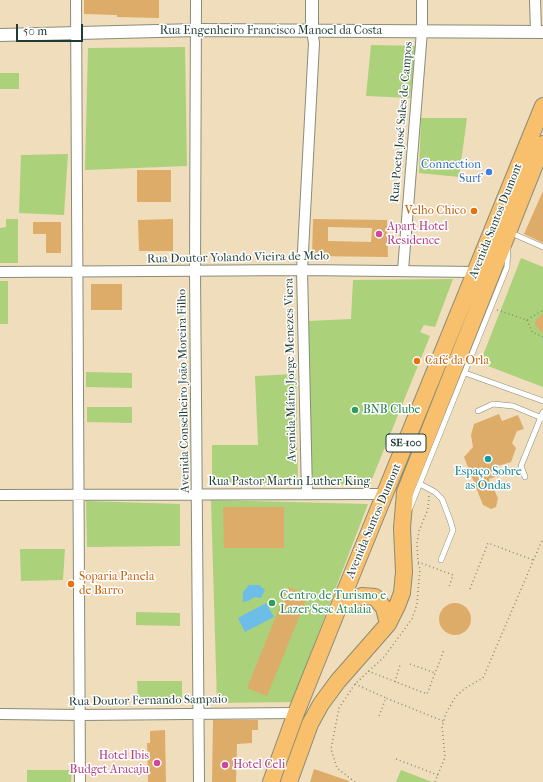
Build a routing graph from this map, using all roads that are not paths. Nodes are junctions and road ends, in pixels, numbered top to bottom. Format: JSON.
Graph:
{"nodes":[{"id":1,"x":76,"y":0,"type":"edge"},
{"id":2,"x":196,"y":0,"type":"edge"},
{"id":3,"x":312,"y":0,"type":"edge"},
{"id":4,"x":422,"y":0,"type":"edge"},
{"id":5,"x":535,"y":0,"type":"edge"},
{"id":6,"x":197,"y":30,"type":"junction"},
{"id":7,"x":312,"y":31,"type":"junction"},
{"id":8,"x":422,"y":31,"type":"junction"},
{"id":9,"x":539,"y":31,"type":"edge"},
{"id":10,"x":76,"y":33,"type":"junction"},
{"id":11,"x":0,"y":35,"type":"edge"},
{"id":12,"x":543,"y":106,"type":"edge"},
{"id":13,"x":543,"y":144,"type":"edge"},
{"id":14,"x":508,"y":234,"type":"junction"},
{"id":15,"x":543,"y":248,"type":"edge"},
{"id":16,"x":302,"y":270,"type":"junction"},
{"id":17,"x":403,"y":270,"type":"junction"},
{"id":18,"x":0,"y":272,"type":"edge"},
{"id":19,"x":78,"y":272,"type":"junction"},
{"id":20,"x":196,"y":272,"type":"junction"},
{"id":21,"x":476,"y":272,"type":"junction"},
{"id":22,"x":466,"y":342,"type":"junction"},
{"id":23,"x":467,"y":369,"type":"junction"},
{"id":24,"x":543,"y":401,"type":"edge"},
{"id":25,"x":478,"y":411,"type":"dead end"},
{"id":26,"x":542,"y":415,"type":"edge"},
{"id":27,"x":525,"y":477,"type":"dead end"},
{"id":28,"x":420,"y":484,"type":"junction"},
{"id":29,"x":307,"y":494,"type":"junction"},
{"id":30,"x":385,"y":494,"type":"junction"},
{"id":31,"x":0,"y":495,"type":"edge"},
{"id":32,"x":78,"y":495,"type":"junction"},
{"id":33,"x":198,"y":495,"type":"junction"},
{"id":34,"x":402,"y":528,"type":"junction"},
{"id":35,"x":441,"y":560,"type":"dead end"},
{"id":36,"x":339,"y":606,"type":"junction"},
{"id":37,"x":388,"y":624,"type":"junction"},
{"id":38,"x":296,"y":713,"type":"junction"},
{"id":39,"x":0,"y":714,"type":"edge"},
{"id":40,"x":199,"y":714,"type":"junction"},
{"id":41,"x":80,"y":715,"type":"junction"},
{"id":42,"x":80,"y":782,"type":"edge"},
{"id":43,"x":199,"y":782,"type":"edge"},
{"id":44,"x":271,"y":782,"type":"edge"},
{"id":45,"x":289,"y":782,"type":"edge"}],
"edges":[{"from":1,"to":10,"type":"street"},
{"from":2,"to":6,"type":"street","name":"Avenida Conselheiro João Moreira Filho"},
{"from":3,"to":7,"type":"street"},
{"from":4,"to":8,"type":"street","name":"Rua Poeta José Sales de Campos"},
{"from":5,"to":9,"type":"street"},
{"from":6,"to":7,"type":"street","name":"Rua Engenheiro Francisco Manoel da Costa"},
{"from":6,"to":10,"type":"street","name":"Rua Engenheiro Francisco Manoel da Costa"},
{"from":6,"to":20,"type":"street","name":"Avenida Conselheiro João Moreira Filho"},
{"from":7,"to":8,"type":"street","name":"Rua Engenheiro Francisco Manoel da Costa"},
{"from":7,"to":16,"type":"street","name":"Avenida Mário Jorge Menezes Viera"},
{"from":8,"to":9,"type":"street","name":"Rua Engenheiro Francisco Manoel da Costa"},
{"from":8,"to":17,"type":"street","name":"Rua Poeta José Sales de Campos"},
{"from":10,"to":11,"type":"street","name":"Rua Engenheiro Francisco Manoel da Costa"},
{"from":10,"to":19,"type":"street"},
{"from":12,"to":21,"type":"main road","name":"Avenida Santos Dumont","number":"SE-100"},
{"from":13,"to":14,"type":"main road","name":"Avenida Santos Dumont","number":"SE-100"},
{"from":14,"to":15,"type":"lane"},
{"from":14,"to":22,"type":"main road","name":"Avenida Santos Dumont","number":"SE-100"},
{"from":14,"to":23,"type":"lane"},
{"from":16,"to":17,"type":"street","name":"Rua Doutor Yolando Vieira de Melo"},
{"from":16,"to":20,"type":"street","name":"Rua Doutor Yolando Vieira de Melo"},
{"from":16,"to":29,"type":"street","name":"Avenida Mário Jorge Menezes Viera"},
{"from":17,"to":21,"type":"street","name":"Rua Doutor Yolando Vieira de Melo"},
{"from":18,"to":19,"type":"street","name":"Rua Doutor Yolando Vieira de Melo"},
{"from":19,"to":20,"type":"street","name":"Rua Doutor Yolando Vieira de Melo"},
{"from":19,"to":32,"type":"street"},
{"from":20,"to":33,"type":"street","name":"Avenida Conselheiro João Moreira Filho"},
{"from":21,"to":30,"type":"main road","name":"Avenida Santos Dumont","number":"SE-100"},
{"from":22,"to":23,"type":"main road"},
{"from":22,"to":34,"type":"main road","name":"Avenida Santos Dumont","number":"SE-100"},
{"from":23,"to":24,"type":"lane"},
{"from":23,"to":28,"type":"lane"},
{"from":25,"to":26,"type":"lane"},
{"from":26,"to":27,"type":"lane"},
{"from":28,"to":34,"type":"lane"},
{"from":28,"to":35,"type":"lane"},
{"from":29,"to":30,"type":"street","name":"Rua Pastor Martin Luther King"},
{"from":29,"to":33,"type":"street","name":"Rua Pastor Martin Luther King"},
{"from":30,"to":36,"type":"main road","name":"Avenida Santos Dumont","number":"SE-100"},
{"from":31,"to":32,"type":"street","name":"Rua Pastor Martin Luther King"},
{"from":32,"to":33,"type":"street","name":"Rua Pastor Martin Luther King"},
{"from":32,"to":41,"type":"street"},
{"from":33,"to":40,"type":"street","name":"Avenida Conselheiro João Moreira Filho"},
{"from":34,"to":37,"type":"main road","name":"Avenida Santos Dumont","number":"SE-100"},
{"from":36,"to":37,"type":"main road"},
{"from":36,"to":38,"type":"main road","name":"Avenida Santos Dumont","number":"SE-100"},
{"from":37,"to":45,"type":"main road","name":"Avenida Santos Dumont","number":"SE-100"},
{"from":38,"to":40,"type":"street","name":"Rua Doutor Fernando Sampaio"},
{"from":38,"to":44,"type":"main road","name":"Avenida Santos Dumont","number":"SE-100"},
{"from":39,"to":41,"type":"street","name":"Rua Doutor Fernando Sampaio"},
{"from":40,"to":41,"type":"street","name":"Rua Doutor Fernando Sampaio"},
{"from":40,"to":43,"type":"street","name":"Avenida Conselheiro João Moreira Filho"},
{"from":41,"to":42,"type":"street"}]}
